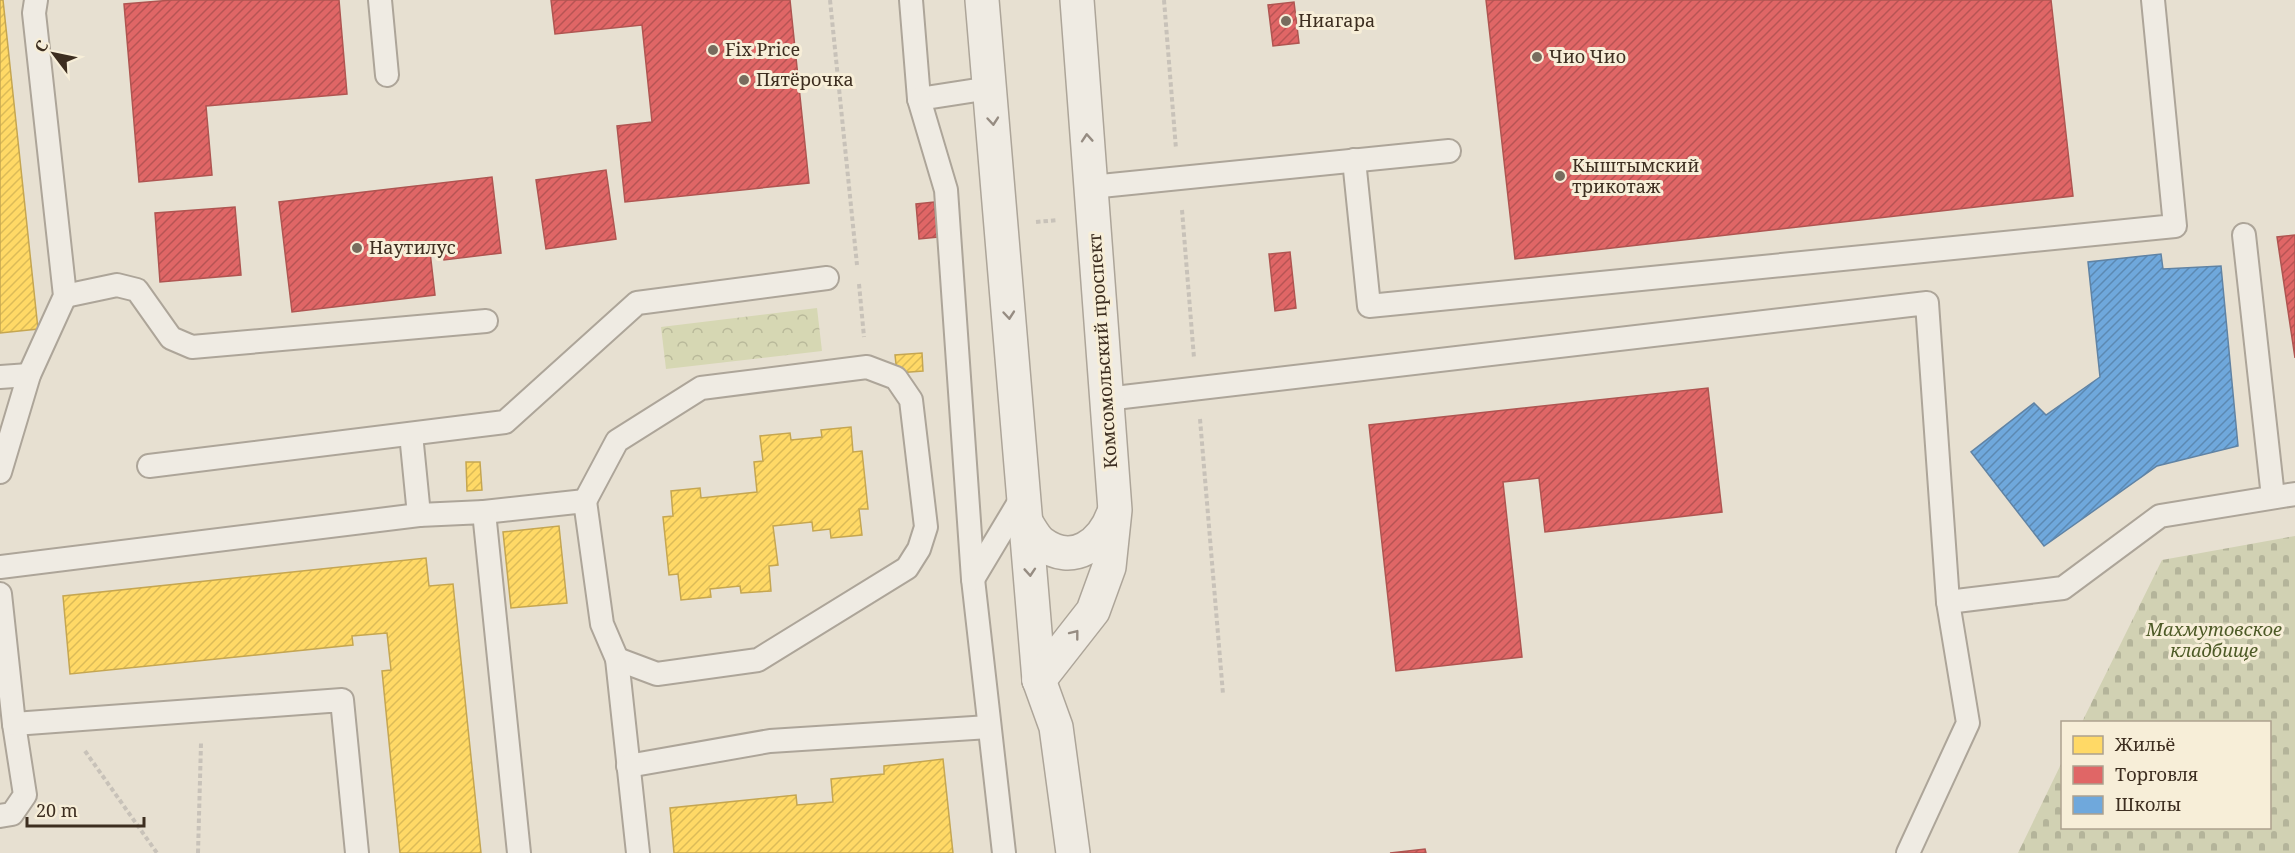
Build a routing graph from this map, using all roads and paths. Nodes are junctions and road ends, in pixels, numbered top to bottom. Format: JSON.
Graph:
{"nodes":[{"id":1,"x":36,"y":0,"type":"edge"},
{"id":2,"x":380,"y":0,"type":"edge"},
{"id":3,"x":830,"y":0,"type":"edge"},
{"id":4,"x":911,"y":0,"type":"edge"},
{"id":5,"x":982,"y":0,"type":"edge"},
{"id":6,"x":1077,"y":0,"type":"edge"},
{"id":7,"x":1164,"y":0,"type":"edge"},
{"id":8,"x":2153,"y":0,"type":"edge"},
{"id":9,"x":387,"y":75,"type":"dead end"},
{"id":10,"x":990,"y":88,"type":"junction"},
{"id":11,"x":919,"y":99,"type":"junction"},
{"id":12,"x":1449,"y":151,"type":"dead end"},
{"id":13,"x":1354,"y":160,"type":"junction"},
{"id":14,"x":1179,"y":177,"type":"junction"},
{"id":15,"x":1091,"y":187,"type":"junction"},
{"id":16,"x":2244,"y":235,"type":"dead end"},
{"id":17,"x":827,"y":278,"type":"dead end"},
{"id":18,"x":65,"y":296,"type":"junction"},
{"id":19,"x":486,"y":321,"type":"dead end"},
{"id":20,"x":867,"y":367,"type":"junction"},
{"id":21,"x":29,"y":375,"type":"junction"},
{"id":22,"x":0,"y":377,"type":"edge"},
{"id":23,"x":1197,"y":388,"type":"junction"},
{"id":24,"x":1106,"y":399,"type":"junction"},
{"id":25,"x":411,"y":434,"type":"junction"},
{"id":26,"x":2,"y":458,"type":"edge"},
{"id":27,"x":149,"y":466,"type":"dead end"},
{"id":28,"x":2284,"y":496,"type":"edge"},
{"id":29,"x":585,"y":501,"type":"junction"},
{"id":30,"x":1025,"y":509,"type":"junction"},
{"id":31,"x":1114,"y":510,"type":"junction"},
{"id":32,"x":484,"y":512,"type":"junction"},
{"id":33,"x":419,"y":515,"type":"junction"},
{"id":34,"x":0,"y":567,"type":"edge"},
{"id":35,"x":973,"y":579,"type":"junction"},
{"id":36,"x":0,"y":594,"type":"edge"},
{"id":37,"x":1948,"y":602,"type":"junction"},
{"id":38,"x":3,"y":655,"type":"edge"},
{"id":39,"x":617,"y":659,"type":"junction"},
{"id":40,"x":1039,"y":680,"type":"junction"},
{"id":41,"x":1223,"y":694,"type":"dead end"},
{"id":42,"x":202,"y":711,"type":"junction"},
{"id":43,"x":64,"y":721,"type":"junction"},
{"id":44,"x":14,"y":724,"type":"junction"},
{"id":45,"x":989,"y":727,"type":"junction"},
{"id":46,"x":628,"y":766,"type":"junction"},
{"id":47,"x":0,"y":816,"type":"edge"},
{"id":48,"x":157,"y":853,"type":"edge"},
{"id":49,"x":198,"y":853,"type":"edge"},
{"id":50,"x":357,"y":853,"type":"edge"},
{"id":51,"x":519,"y":853,"type":"edge"},
{"id":52,"x":639,"y":853,"type":"edge"},
{"id":53,"x":1004,"y":853,"type":"edge"},
{"id":54,"x":1073,"y":853,"type":"edge"},
{"id":55,"x":1908,"y":853,"type":"edge"}],
"edges":[{"from":1,"to":18,"type":"lane"},
{"from":2,"to":9,"type":"lane"},
{"from":3,"to":20,"type":"path"},
{"from":4,"to":11,"type":"lane"},
{"from":5,"to":10,"type":"street"},
{"from":15,"to":6,"type":"street","name":"Комсомольский проспект","one_way":true},
{"from":7,"to":14,"type":"path"},
{"from":8,"to":13,"type":"lane"},
{"from":10,"to":11,"type":"lane"},
{"from":10,"to":30,"type":"street","one_way":true},
{"from":11,"to":35,"type":"lane"},
{"from":12,"to":13,"type":"lane"},
{"from":13,"to":14,"type":"lane"},
{"from":14,"to":15,"type":"lane"},
{"from":14,"to":23,"type":"path"},
{"from":15,"to":24,"type":"street","name":"Комсомольский проспект"},
{"from":16,"to":28,"type":"lane"},
{"from":17,"to":25,"type":"lane"},
{"from":18,"to":19,"type":"lane"},
{"from":18,"to":21,"type":"lane"},
{"from":20,"to":29,"type":"lane"},
{"from":20,"to":39,"type":"lane"},
{"from":21,"to":22,"type":"lane"},
{"from":21,"to":26,"type":"lane"},
{"from":23,"to":24,"type":"lane"},
{"from":23,"to":37,"type":"lane"},
{"from":23,"to":41,"type":"path"},
{"from":24,"to":31,"type":"street","name":"Комсомольский проспект"},
{"from":25,"to":27,"type":"lane"},
{"from":25,"to":33,"type":"lane"},
{"from":28,"to":37,"type":"lane"},
{"from":29,"to":32,"type":"lane"},
{"from":29,"to":39,"type":"lane"},
{"from":30,"to":31,"type":"street"},
{"from":30,"to":35,"type":"lane"},
{"from":30,"to":40,"type":"street","one_way":true},
{"from":40,"to":31,"type":"street","name":"Комсомольский проспект","one_way":true},
{"from":32,"to":33,"type":"lane"},
{"from":32,"to":51,"type":"lane"},
{"from":33,"to":34,"type":"lane"},
{"from":35,"to":45,"type":"lane"},
{"from":36,"to":38,"type":"lane"},
{"from":37,"to":55,"type":"lane"},
{"from":38,"to":44,"type":"lane"},
{"from":39,"to":46,"type":"lane"},
{"from":40,"to":54,"type":"street"},
{"from":42,"to":43,"type":"lane"},
{"from":42,"to":49,"type":"path"},
{"from":42,"to":50,"type":"lane"},
{"from":43,"to":44,"type":"lane"},
{"from":43,"to":48,"type":"path"},
{"from":44,"to":47,"type":"lane"},
{"from":45,"to":46,"type":"lane"},
{"from":45,"to":53,"type":"lane"},
{"from":46,"to":52,"type":"lane"}]}
